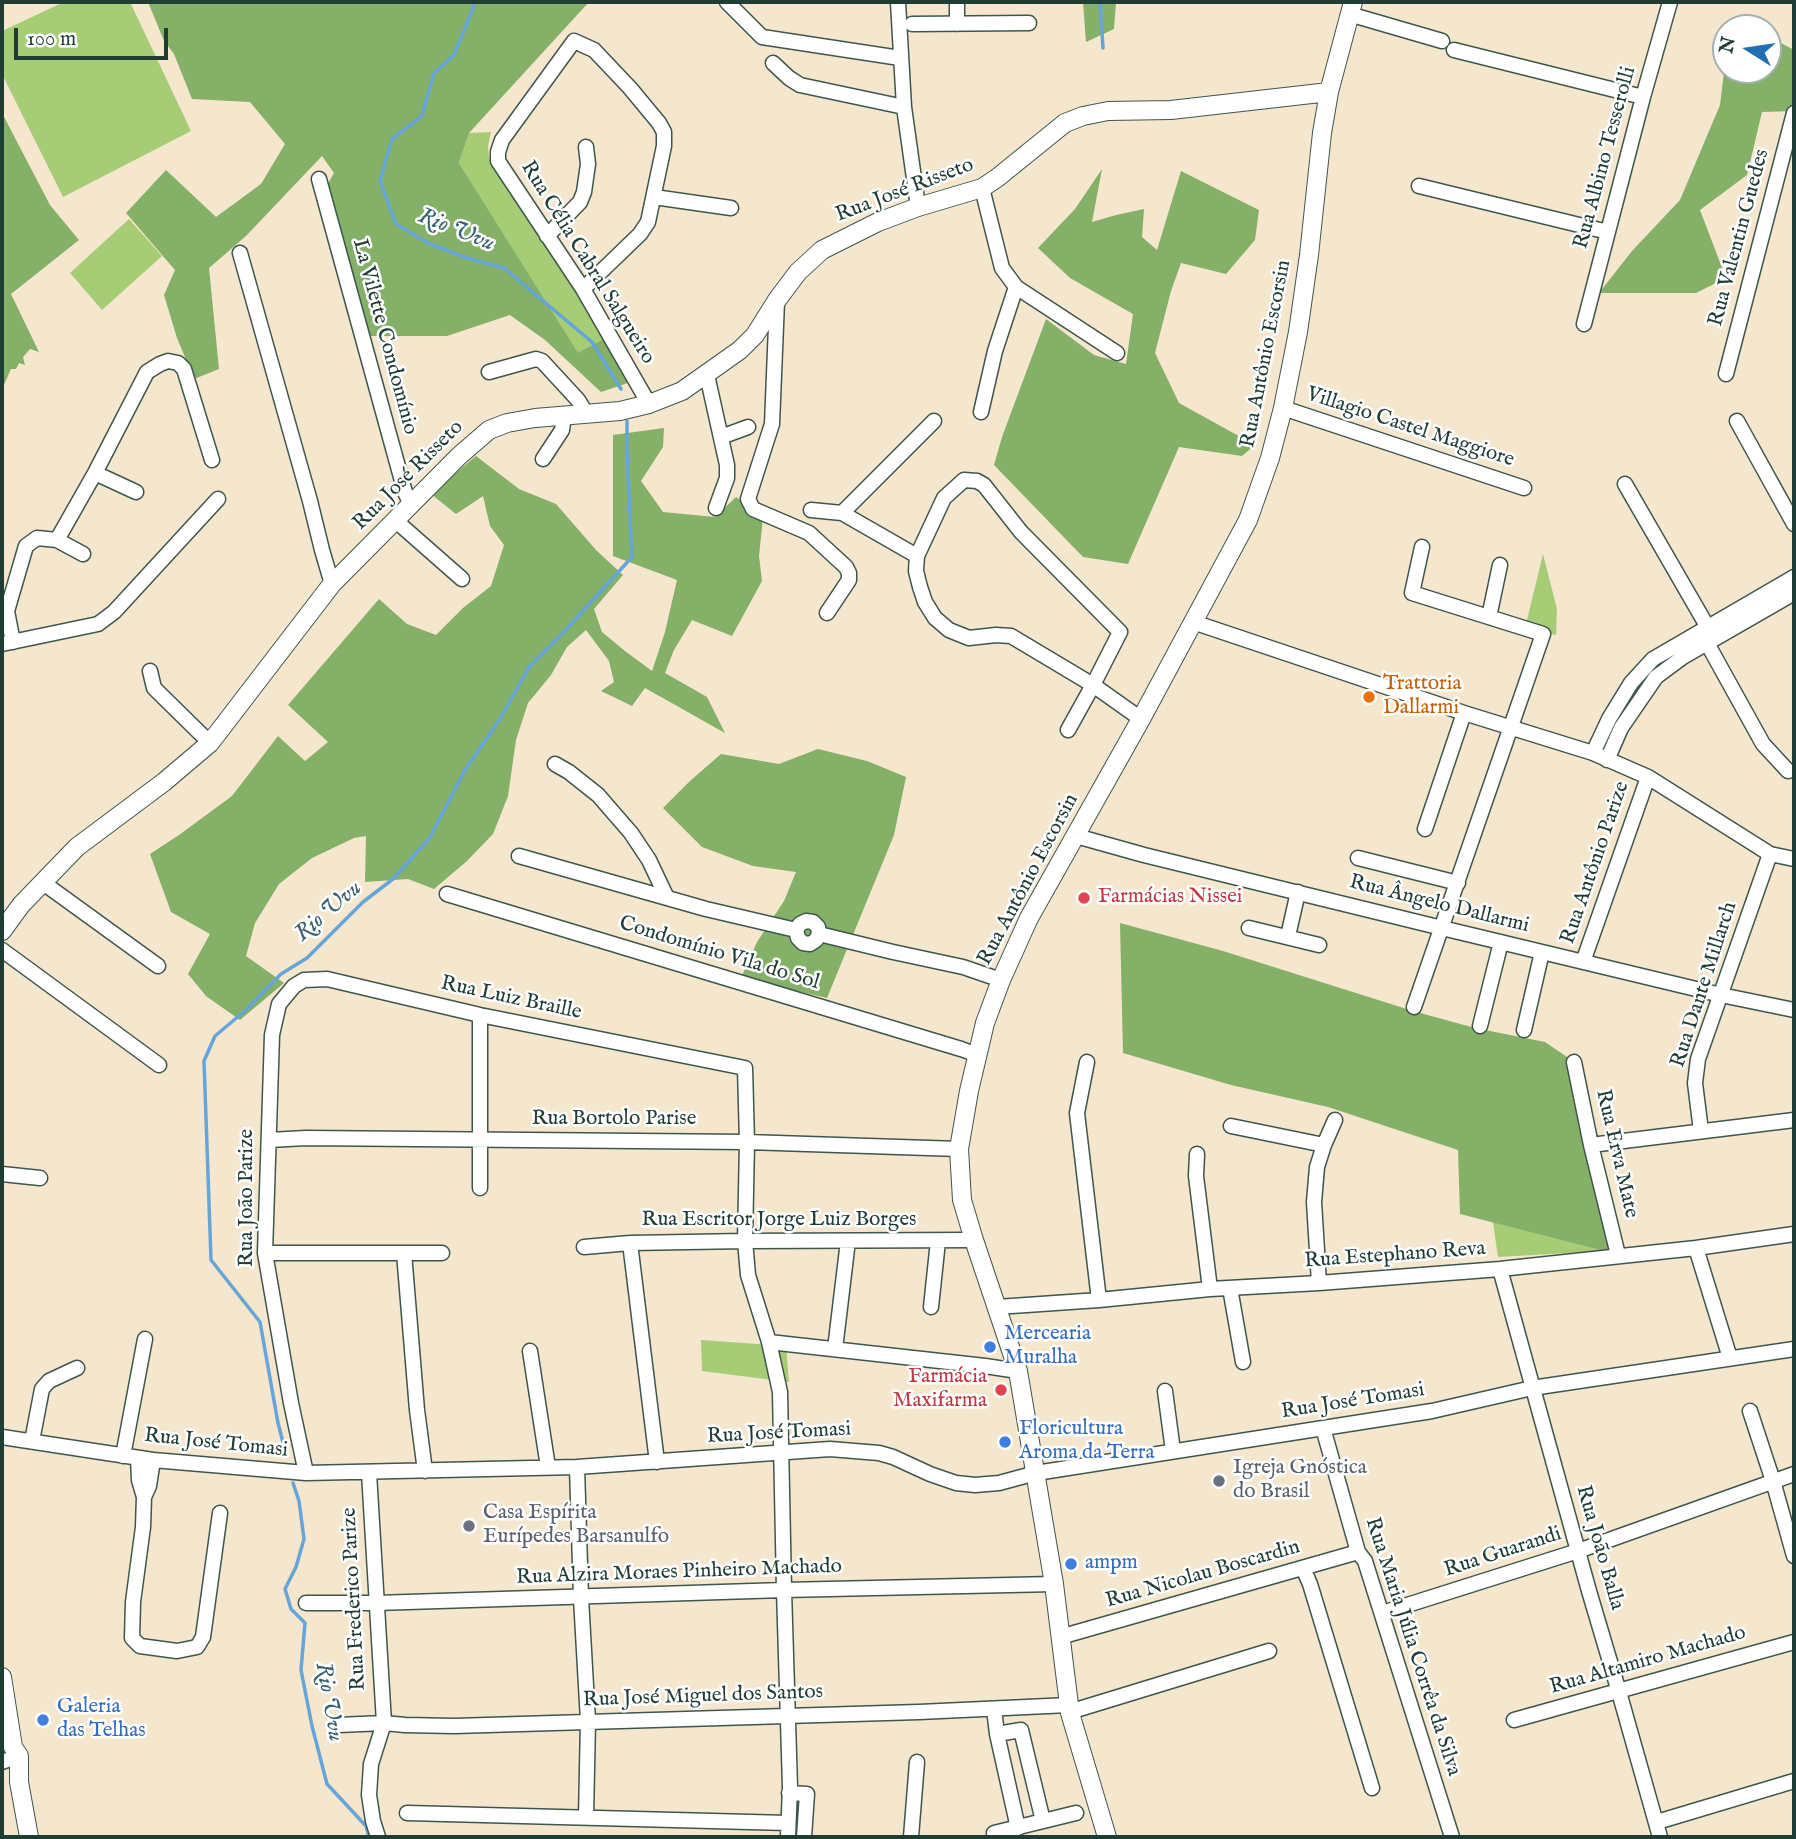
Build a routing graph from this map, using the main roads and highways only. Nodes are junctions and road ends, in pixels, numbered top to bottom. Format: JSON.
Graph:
{"nodes":[{"id":1,"x":1351,"y":8,"type":"edge"},
{"id":2,"x":1329,"y":92,"type":"junction"},
{"id":3,"x":2,"y":932,"type":"edge"},
{"id":4,"x":2,"y":1677,"type":"edge"},
{"id":5,"x":10,"y":1759,"type":"edge"},
{"id":6,"x":29,"y":1837,"type":"edge"},
{"id":7,"x":1107,"y":1837,"type":"edge"}],
"edges":[{"from":1,"to":2,"type":"main road","name":"Rua Antônio Escorsin"},
{"from":2,"to":3,"type":"main road","name":"Rua José Risseto"},
{"from":2,"to":7,"type":"main road","name":"Rua Antônio Escorsin"},
{"from":4,"to":5,"type":"main road"},
{"from":5,"to":6,"type":"main road"}]}
